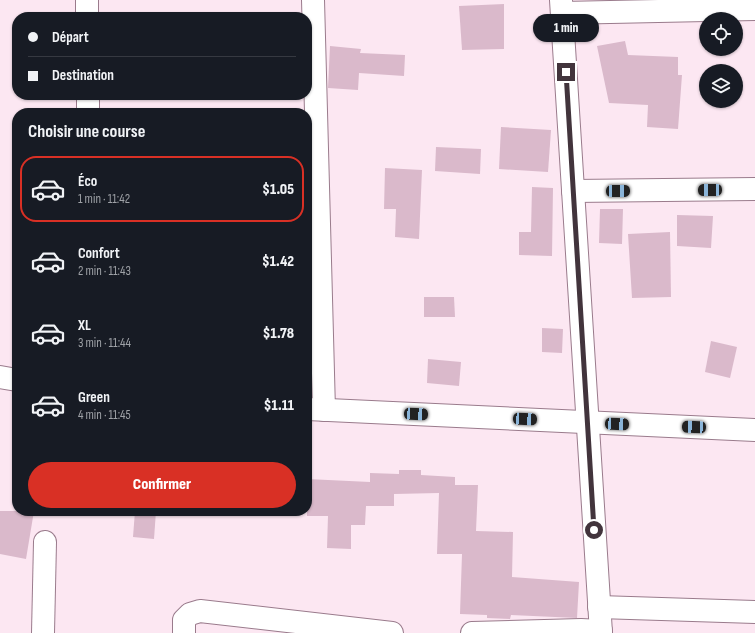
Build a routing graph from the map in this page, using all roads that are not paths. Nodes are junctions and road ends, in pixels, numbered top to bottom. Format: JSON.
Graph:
{"nodes":[{"id":1,"x":87,"y":0,"type":"edge"},
{"id":2,"x":313,"y":0,"type":"edge"},
{"id":3,"x":562,"y":7,"type":"edge"},
{"id":4,"x":755,"y":9,"type":"edge"},
{"id":5,"x":87,"y":12,"type":"edge"},
{"id":6,"x":755,"y":189,"type":"edge"},
{"id":7,"x":573,"y":192,"type":"junction"},
{"id":8,"x":0,"y":377,"type":"edge"},
{"id":9,"x":12,"y":379,"type":"edge"},
{"id":10,"x":315,"y":409,"type":"edge"},
{"id":11,"x":587,"y":422,"type":"junction"},
{"id":12,"x":755,"y":430,"type":"edge"},
{"id":13,"x":45,"y":542,"type":"dead end"},
{"id":14,"x":599,"y":607,"type":"junction"},
{"id":15,"x":755,"y":612,"type":"edge"},
{"id":16,"x":601,"y":632,"type":"edge"},
{"id":17,"x":43,"y":633,"type":"edge"},
{"id":18,"x":184,"y":633,"type":"edge"},
{"id":19,"x":392,"y":633,"type":"edge"},
{"id":20,"x":472,"y":633,"type":"edge"}],
"edges":[{"from":1,"to":5,"type":"street"},
{"from":2,"to":10,"type":"street"},
{"from":3,"to":4,"type":"street"},
{"from":3,"to":7,"type":"street"},
{"from":6,"to":7,"type":"street"},
{"from":7,"to":11,"type":"street"},
{"from":8,"to":9,"type":"street"},
{"from":10,"to":11,"type":"street"},
{"from":11,"to":12,"type":"street"},
{"from":11,"to":14,"type":"street"},
{"from":13,"to":17,"type":"street"},
{"from":14,"to":15,"type":"street"},
{"from":14,"to":16,"type":"street"},
{"from":16,"to":20,"type":"street"},
{"from":18,"to":19,"type":"street"}]}
